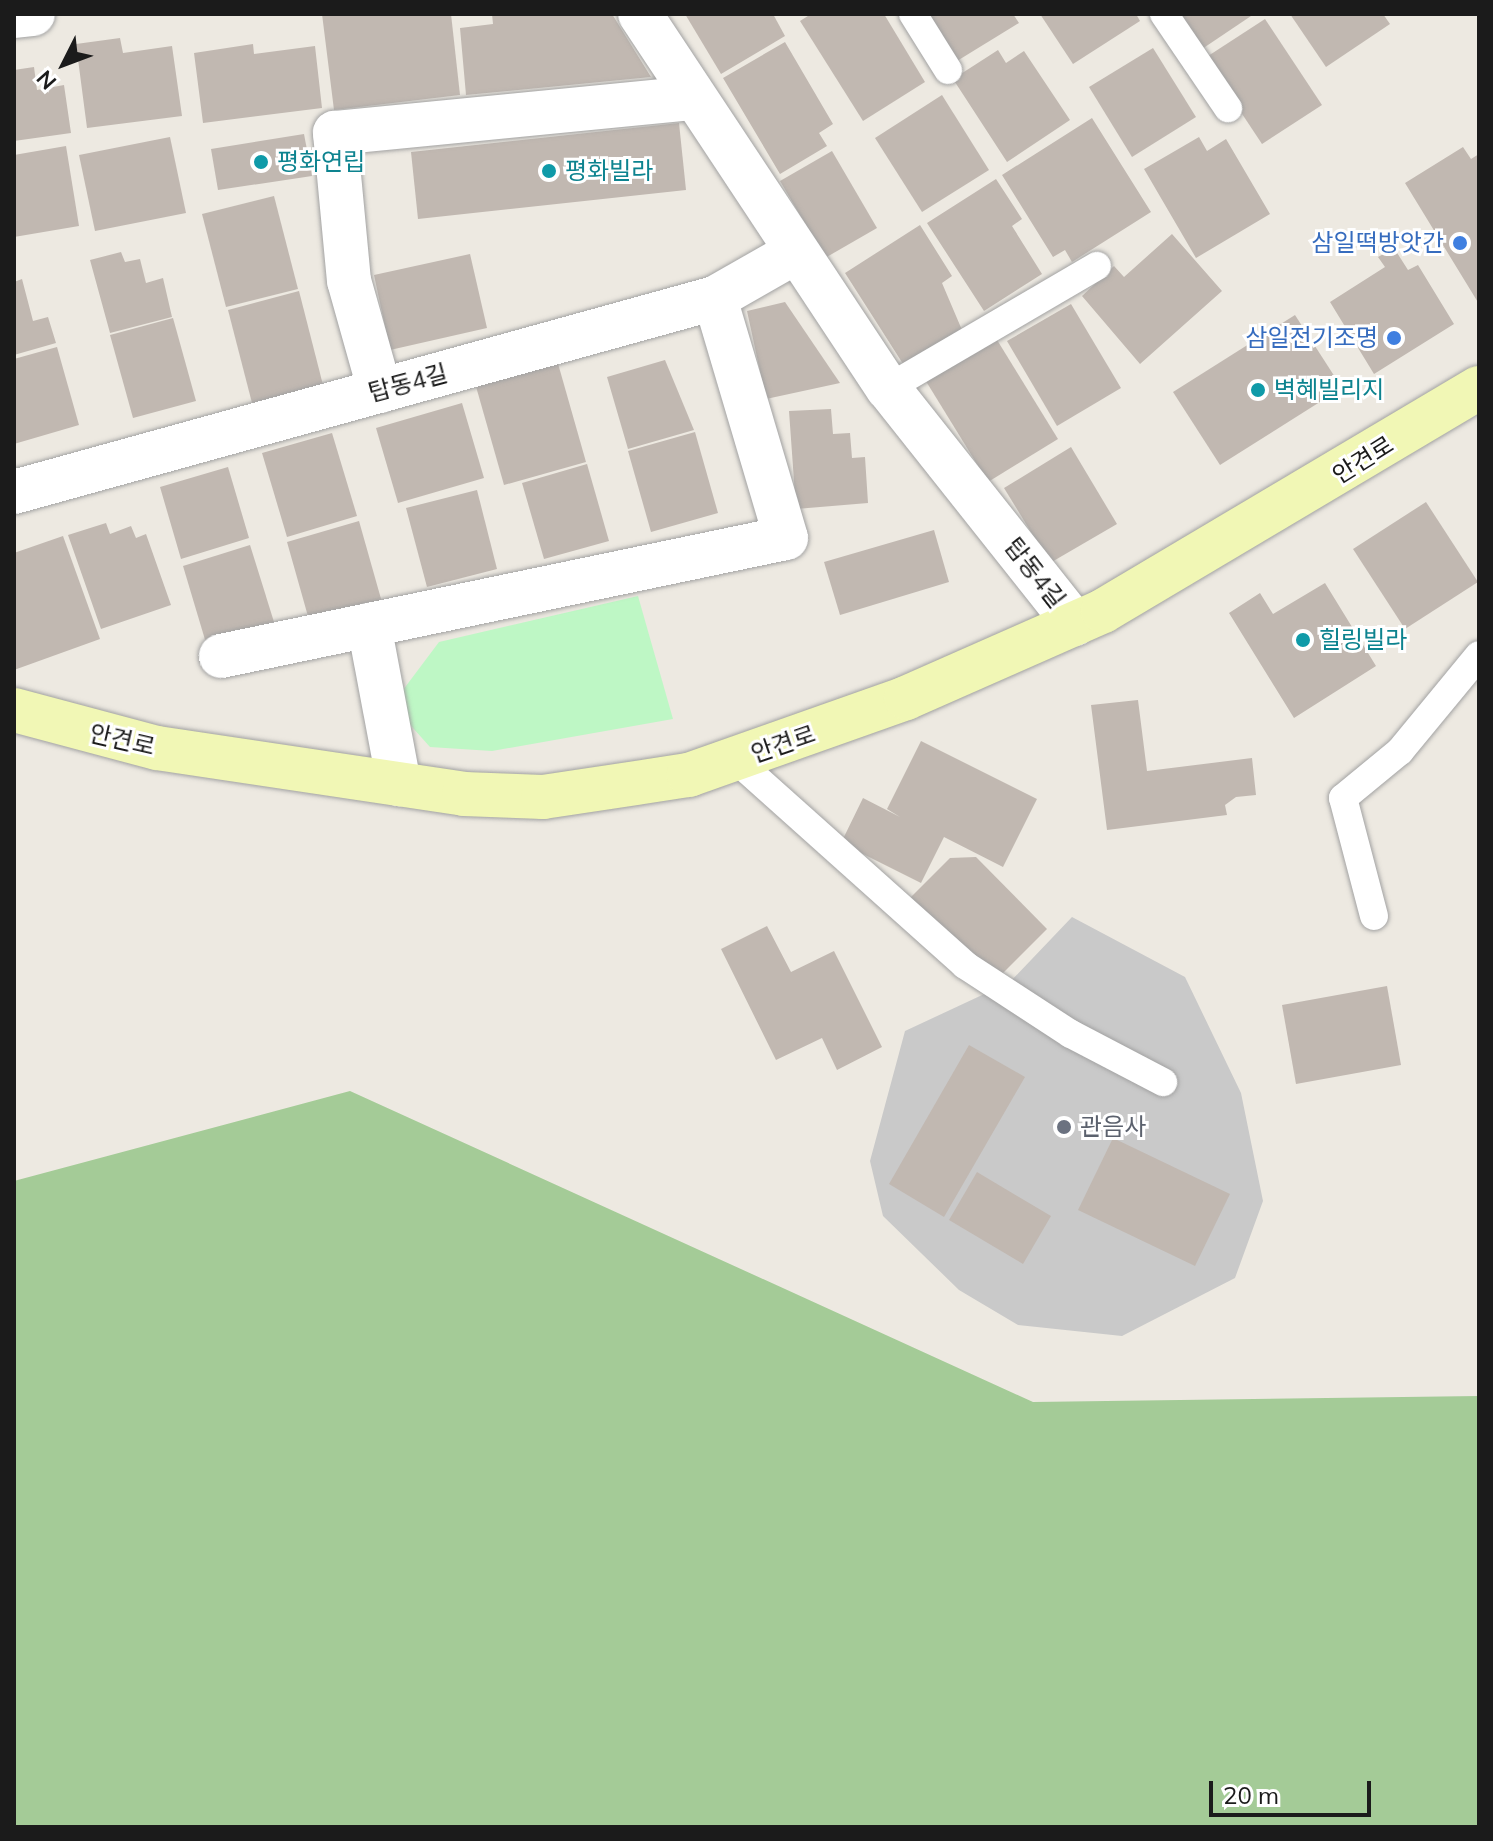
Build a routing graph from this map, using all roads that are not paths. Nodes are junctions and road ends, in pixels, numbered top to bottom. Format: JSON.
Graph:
{"nodes":[{"id":1,"x":33,"y":14,"type":"edge"},
{"id":2,"x":640,"y":14,"type":"edge"},
{"id":3,"x":913,"y":14,"type":"edge"},
{"id":4,"x":1164,"y":14,"type":"edge"},
{"id":5,"x":14,"y":16,"type":"edge"},
{"id":6,"x":948,"y":70,"type":"dead end"},
{"id":7,"x":692,"y":98,"type":"junction"},
{"id":8,"x":1228,"y":108,"type":"dead end"},
{"id":9,"x":794,"y":253,"type":"junction"},
{"id":10,"x":1097,"y":266,"type":"dead end"},
{"id":11,"x":715,"y":298,"type":"junction"},
{"id":12,"x":888,"y":388,"type":"junction"},
{"id":13,"x":1479,"y":388,"type":"edge"},
{"id":14,"x":380,"y":391,"type":"junction"},
{"id":15,"x":14,"y":492,"type":"edge"},
{"id":16,"x":1075,"y":624,"type":"junction"},
{"id":17,"x":369,"y":625,"type":"junction"},
{"id":18,"x":1479,"y":655,"type":"edge"},
{"id":19,"x":221,"y":656,"type":"dead end"},
{"id":20,"x":14,"y":710,"type":"edge"},
{"id":21,"x":736,"y":760,"type":"junction"},
{"id":22,"x":399,"y":784,"type":"junction"},
{"id":23,"x":1374,"y":916,"type":"dead end"},
{"id":24,"x":1163,"y":1082,"type":"dead end"}],
"edges":[{"from":1,"to":5,"type":"street"},
{"from":2,"to":7,"type":"street","name":"탑동4길"},
{"from":3,"to":6,"type":"lane"},
{"from":4,"to":8,"type":"lane"},
{"from":7,"to":9,"type":"street","name":"탑동4길"},
{"from":7,"to":14,"type":"street"},
{"from":9,"to":11,"type":"street","name":"탑동4길"},
{"from":9,"to":12,"type":"street","name":"탑동4길"},
{"from":10,"to":12,"type":"lane"},
{"from":11,"to":14,"type":"street","name":"탑동4길"},
{"from":11,"to":17,"type":"street"},
{"from":12,"to":16,"type":"street","name":"탑동4길"},
{"from":13,"to":16,"type":"street","name":"안견로"},
{"from":14,"to":15,"type":"street","name":"탑동4길"},
{"from":16,"to":21,"type":"street","name":"안견로"},
{"from":17,"to":19,"type":"street"},
{"from":17,"to":22,"type":"street"},
{"from":18,"to":23,"type":"lane"},
{"from":20,"to":22,"type":"street","name":"안견로"},
{"from":21,"to":22,"type":"street","name":"안견로"},
{"from":21,"to":24,"type":"lane"}]}
